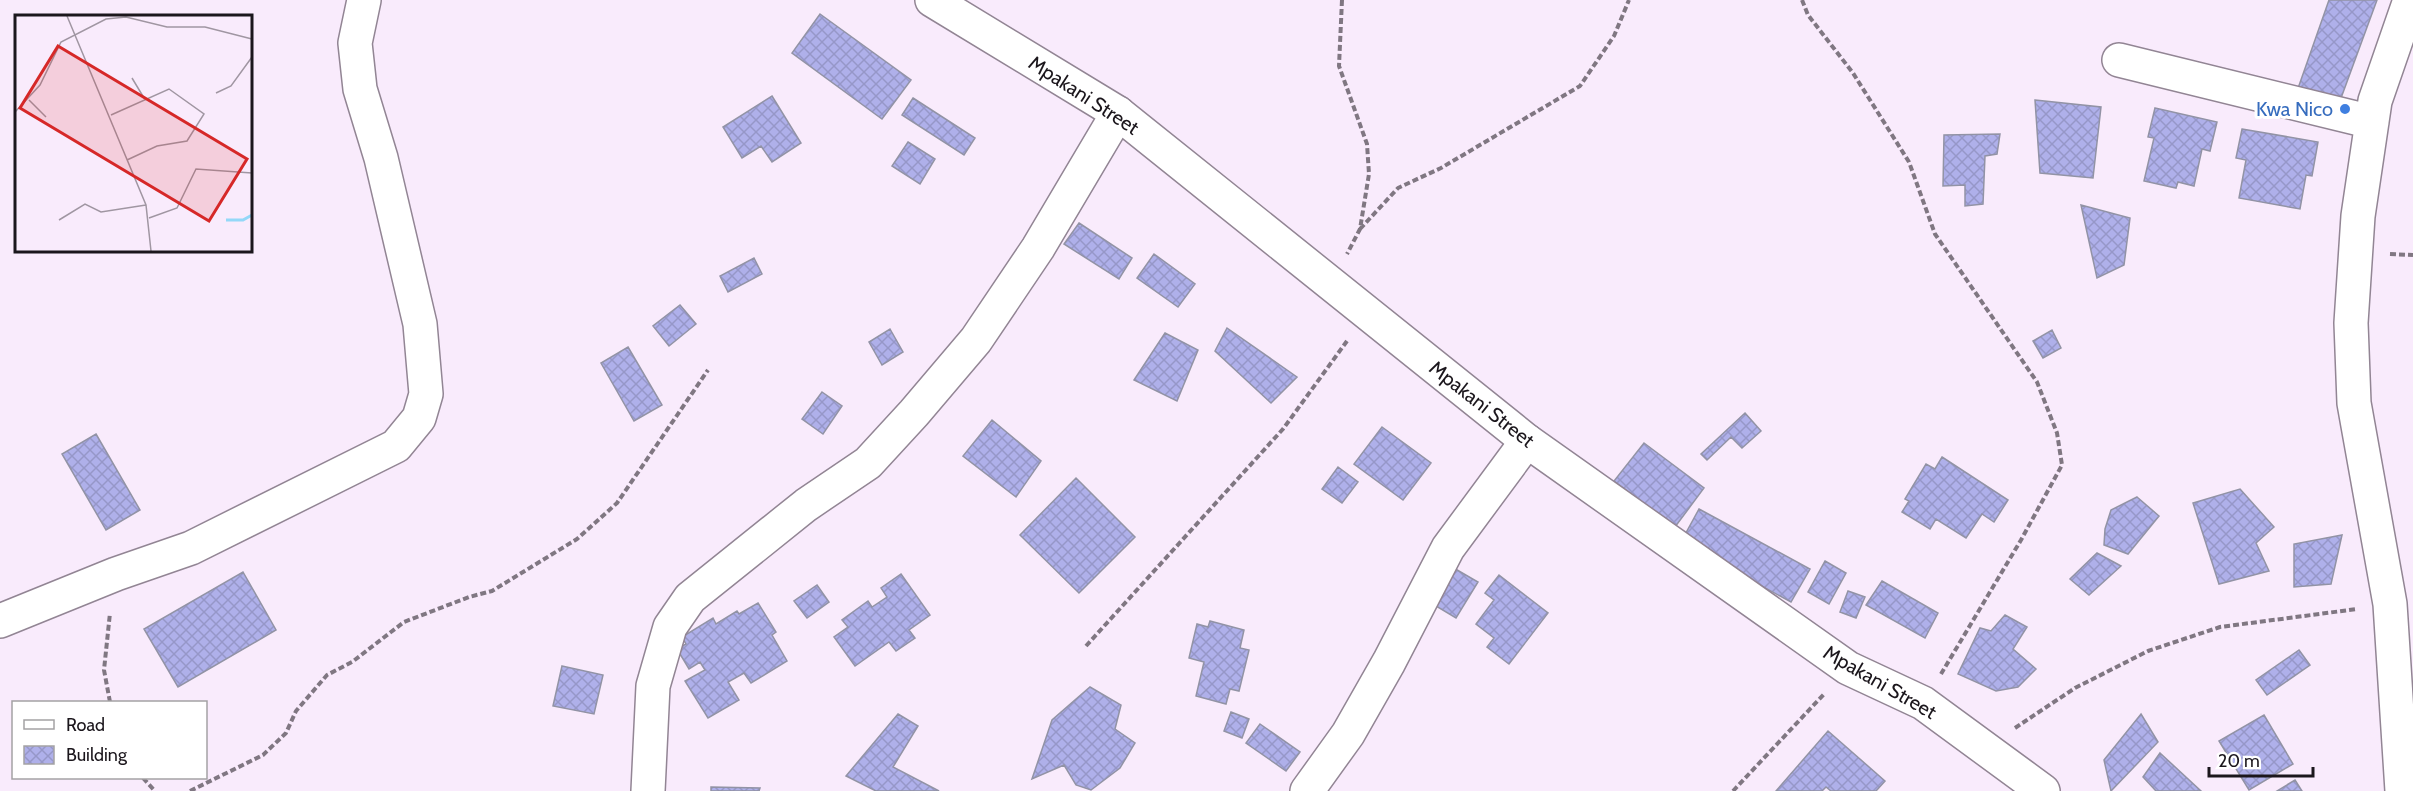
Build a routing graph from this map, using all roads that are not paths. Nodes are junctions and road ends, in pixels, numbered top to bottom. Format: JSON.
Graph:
{"nodes":[{"id":1,"x":364,"y":0,"type":"edge"},
{"id":2,"x":932,"y":0,"type":"edge"},
{"id":3,"x":2410,"y":0,"type":"edge"},
{"id":4,"x":2119,"y":60,"type":"dead end"},
{"id":5,"x":1118,"y":113,"type":"junction"},
{"id":6,"x":2372,"y":122,"type":"junction"},
{"id":7,"x":1527,"y":441,"type":"junction"},
{"id":8,"x":0,"y":621,"type":"edge"},
{"id":9,"x":1312,"y":789,"type":"edge"},
{"id":10,"x":648,"y":791,"type":"edge"},
{"id":11,"x":2043,"y":791,"type":"edge"},
{"id":12,"x":2402,"y":791,"type":"edge"}],
"edges":[{"from":1,"to":8,"type":"street"},
{"from":2,"to":5,"type":"street","name":"Mpakani Street"},
{"from":3,"to":6,"type":"street"},
{"from":4,"to":6,"type":"street"},
{"from":5,"to":7,"type":"street","name":"Mpakani Street"},
{"from":5,"to":10,"type":"street"},
{"from":6,"to":12,"type":"street"},
{"from":7,"to":9,"type":"street"},
{"from":7,"to":11,"type":"street","name":"Mpakani Street"}]}
